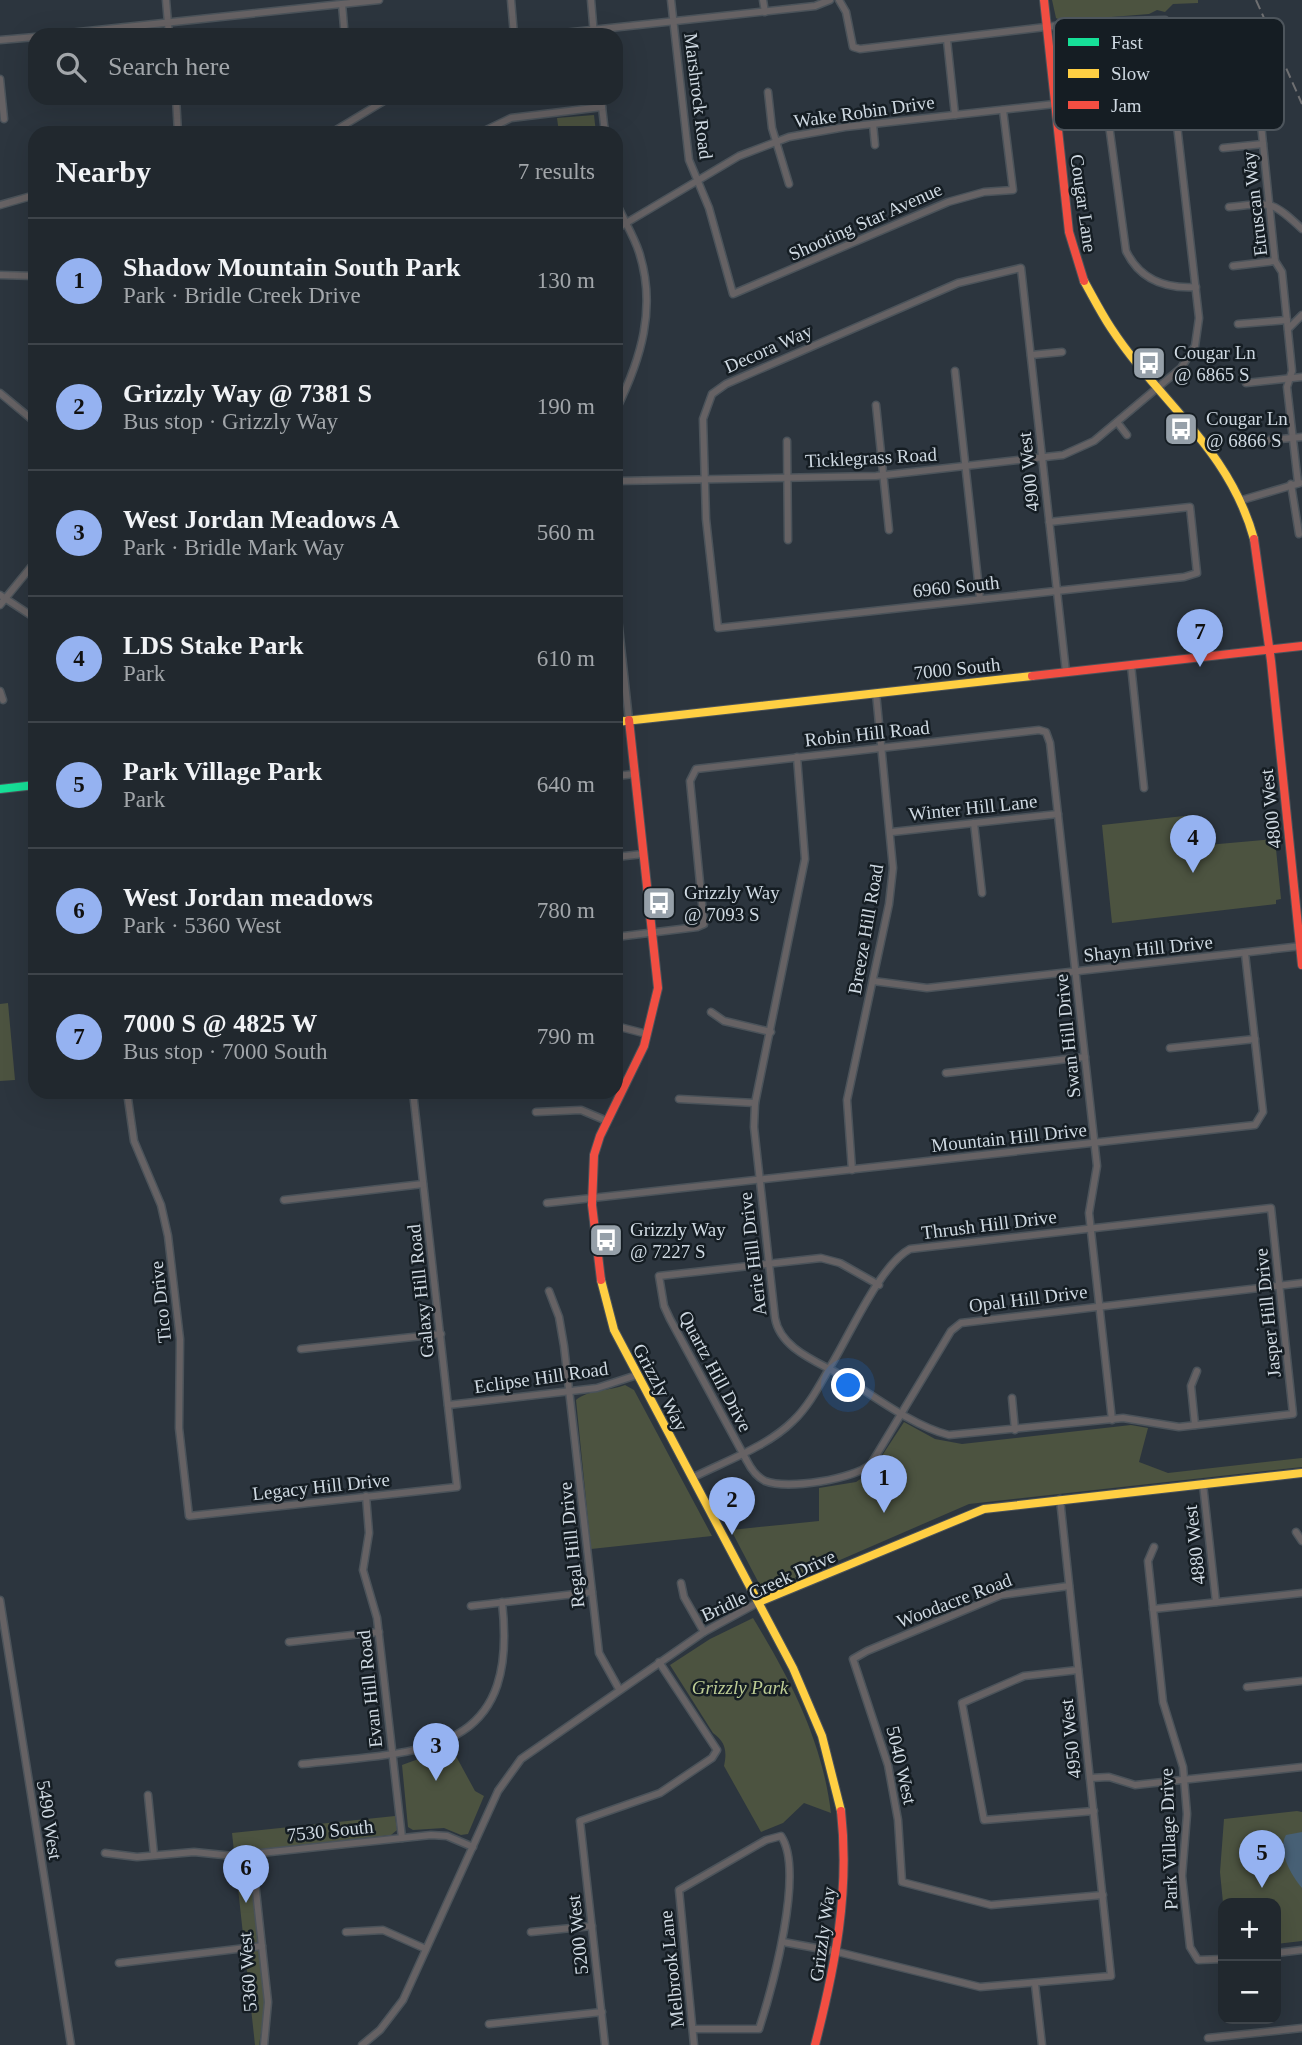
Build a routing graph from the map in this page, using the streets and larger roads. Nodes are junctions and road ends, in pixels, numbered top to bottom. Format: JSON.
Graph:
{"nodes":[{"id":1,"x":166,"y":0,"type":"edge"},
{"id":2,"x":379,"y":0,"type":"edge"},
{"id":3,"x":511,"y":0,"type":"edge"},
{"id":4,"x":591,"y":0,"type":"edge"},
{"id":5,"x":671,"y":0,"type":"edge"},
{"id":6,"x":764,"y":0,"type":"edge"},
{"id":7,"x":830,"y":0,"type":"edge"},
{"id":8,"x":839,"y":0,"type":"edge"},
{"id":9,"x":1044,"y":0,"type":"edge"},
{"id":10,"x":342,"y":4,"type":"junction"},
{"id":11,"x":765,"y":12,"type":"junction"},
{"id":12,"x":674,"y":21,"type":"junction"},
{"id":13,"x":168,"y":23,"type":"junction"},
{"id":14,"x":1054,"y":26,"type":"edge"},
{"id":15,"x":344,"y":27,"type":"dead end"},
{"id":16,"x":1047,"y":27,"type":"junction"},
{"id":17,"x":126,"y":28,"type":"edge"},
{"id":18,"x":168,"y":28,"type":"edge"},
{"id":19,"x":513,"y":28,"type":"edge"},
{"id":20,"x":594,"y":28,"type":"edge"},
{"id":21,"x":623,"y":28,"type":"edge"},
{"id":22,"x":28,"y":38,"type":"edge"},
{"id":23,"x":0,"y":40,"type":"edge"},
{"id":24,"x":947,"y":40,"type":"junction"},
{"id":25,"x":0,"y":79,"type":"edge"},
{"id":26,"x":768,"y":92,"type":"dead end"},
{"id":27,"x":1054,"y":94,"type":"edge"},
{"id":28,"x":1054,"y":104,"type":"edge"},
{"id":29,"x":176,"y":105,"type":"edge"},
{"id":30,"x":377,"y":105,"type":"edge"},
{"id":31,"x":602,"y":107,"type":"joint"},
{"id":32,"x":1003,"y":110,"type":"junction"},
{"id":33,"x":955,"y":115,"type":"junction"},
{"id":34,"x":5,"y":119,"type":"dead end"},
{"id":35,"x":873,"y":124,"type":"junction"},
{"id":36,"x":178,"y":126,"type":"edge"},
{"id":37,"x":343,"y":126,"type":"edge"},
{"id":38,"x":494,"y":126,"type":"edge"},
{"id":39,"x":604,"y":126,"type":"edge"},
{"id":40,"x":1058,"y":130,"type":"edge"},
{"id":41,"x":1109,"y":130,"type":"edge"},
{"id":42,"x":1179,"y":130,"type":"edge"},
{"id":43,"x":1261,"y":130,"type":"edge"},
{"id":44,"x":776,"y":141,"type":"junction"},
{"id":45,"x":1262,"y":144,"type":"junction"},
{"id":46,"x":875,"y":145,"type":"dead end"},
{"id":47,"x":1223,"y":148,"type":"dead end"},
{"id":48,"x":697,"y":181,"type":"junction"},
{"id":49,"x":789,"y":184,"type":"dead end"},
{"id":50,"x":28,"y":197,"type":"edge"},
{"id":51,"x":1269,"y":203,"type":"junction"},
{"id":52,"x":0,"y":205,"type":"edge"},
{"id":53,"x":1229,"y":207,"type":"dead end"},
{"id":54,"x":623,"y":217,"type":"edge"},
{"id":55,"x":626,"y":223,"type":"junction"},
{"id":56,"x":623,"y":225,"type":"edge"},
{"id":57,"x":1302,"y":229,"type":"edge"},
{"id":58,"x":1275,"y":261,"type":"junction"},
{"id":59,"x":1233,"y":266,"type":"dead end"},
{"id":60,"x":1021,"y":268,"type":"joint"},
{"id":61,"x":0,"y":275,"type":"edge"},
{"id":62,"x":28,"y":276,"type":"edge"},
{"id":63,"x":1152,"y":281,"type":"junction"},
{"id":64,"x":1196,"y":287,"type":"junction"},
{"id":65,"x":1148,"y":289,"type":"dead end"},
{"id":66,"x":733,"y":294,"type":"joint"},
{"id":67,"x":1302,"y":315,"type":"edge"},
{"id":68,"x":1287,"y":320,"type":"junction"},
{"id":69,"x":1238,"y":324,"type":"dead end"},
{"id":70,"x":1288,"y":328,"type":"junction"},
{"id":71,"x":1062,"y":352,"type":"dead end"},
{"id":72,"x":1031,"y":355,"type":"junction"},
{"id":73,"x":955,"y":371,"type":"dead end"},
{"id":74,"x":1302,"y":377,"type":"edge"},
{"id":75,"x":1290,"y":379,"type":"junction"},
{"id":76,"x":1246,"y":383,"type":"dead end"},
{"id":77,"x":1159,"y":387,"type":"junction"},
{"id":78,"x":0,"y":393,"type":"edge"},
{"id":79,"x":623,"y":394,"type":"edge"},
{"id":80,"x":876,"y":405,"type":"dead end"},
{"id":81,"x":28,"y":416,"type":"edge"},
{"id":82,"x":1117,"y":422,"type":"junction"},
{"id":83,"x":1127,"y":435,"type":"dead end"},
{"id":84,"x":1302,"y":437,"type":"edge"},
{"id":85,"x":1293,"y":438,"type":"junction"},
{"id":86,"x":787,"y":440,"type":"dead end"},
{"id":87,"x":1250,"y":442,"type":"dead end"},
{"id":88,"x":1042,"y":458,"type":"junction"},
{"id":89,"x":965,"y":467,"type":"junction"},
{"id":90,"x":884,"y":475,"type":"junction"},
{"id":91,"x":788,"y":478,"type":"junction"},
{"id":92,"x":704,"y":479,"type":"junction"},
{"id":93,"x":623,"y":481,"type":"edge"},
{"id":94,"x":1297,"y":483,"type":"edge"},
{"id":95,"x":1242,"y":500,"type":"junction"},
{"id":96,"x":1049,"y":522,"type":"junction"},
{"id":97,"x":889,"y":530,"type":"dead end"},
{"id":98,"x":1299,"y":534,"type":"dead end"},
{"id":99,"x":788,"y":540,"type":"dead end"},
{"id":100,"x":28,"y":570,"type":"edge"},
{"id":101,"x":1057,"y":591,"type":"junction"},
{"id":102,"x":980,"y":599,"type":"junction"},
{"id":103,"x":2,"y":600,"type":"edge"},
{"id":104,"x":28,"y":614,"type":"edge"},
{"id":105,"x":718,"y":628,"type":"joint"},
{"id":106,"x":1302,"y":646,"type":"edge"},
{"id":107,"x":1269,"y":650,"type":"junction"},
{"id":108,"x":623,"y":665,"type":"edge"},
{"id":109,"x":1131,"y":665,"type":"junction"},
{"id":110,"x":1066,"y":672,"type":"junction"},
{"id":111,"x":0,"y":691,"type":"edge"},
{"id":112,"x":876,"y":693,"type":"junction"},
{"id":113,"x":3,"y":700,"type":"dead end"},
{"id":114,"x":629,"y":720,"type":"junction"},
{"id":115,"x":623,"y":721,"type":"edge"},
{"id":116,"x":1046,"y":732,"type":"joint"},
{"id":117,"x":882,"y":747,"type":"junction"},
{"id":118,"x":797,"y":757,"type":"junction"},
{"id":119,"x":635,"y":774,"type":"junction"},
{"id":120,"x":623,"y":775,"type":"edge"},
{"id":121,"x":28,"y":786,"type":"edge"},
{"id":122,"x":1144,"y":788,"type":"dead end"},
{"id":123,"x":0,"y":789,"type":"edge"},
{"id":124,"x":1058,"y":814,"type":"junction"},
{"id":125,"x":974,"y":823,"type":"junction"},
{"id":126,"x":892,"y":832,"type":"junction"},
{"id":127,"x":643,"y":854,"type":"junction"},
{"id":128,"x":623,"y":856,"type":"edge"},
{"id":129,"x":982,"y":893,"type":"dead end"},
{"id":130,"x":652,"y":933,"type":"junction"},
{"id":131,"x":623,"y":936,"type":"edge"},
{"id":132,"x":1301,"y":946,"type":"edge"},
{"id":133,"x":1245,"y":953,"type":"junction"},
{"id":134,"x":1302,"y":965,"type":"edge"},
{"id":135,"x":1076,"y":972,"type":"junction"},
{"id":136,"x":873,"y":981,"type":"junction"},
{"id":137,"x":711,"y":1012,"type":"dead end"},
{"id":138,"x":623,"y":1028,"type":"edge"},
{"id":139,"x":771,"y":1032,"type":"junction"},
{"id":140,"x":646,"y":1034,"type":"junction"},
{"id":141,"x":1255,"y":1039,"type":"junction"},
{"id":142,"x":1170,"y":1048,"type":"dead end"},
{"id":143,"x":1085,"y":1057,"type":"junction"},
{"id":144,"x":946,"y":1073,"type":"dead end"},
{"id":145,"x":623,"y":1085,"type":"edge"},
{"id":146,"x":128,"y":1099,"type":"edge"},
{"id":147,"x":414,"y":1099,"type":"edge"},
{"id":148,"x":617,"y":1099,"type":"edge"},
{"id":149,"x":679,"y":1099,"type":"dead end"},
{"id":150,"x":755,"y":1103,"type":"junction"},
{"id":151,"x":536,"y":1112,"type":"dead end"},
{"id":152,"x":607,"y":1121,"type":"junction"},
{"id":153,"x":1095,"y":1143,"type":"junction"},
{"id":154,"x":852,"y":1170,"type":"junction"},
{"id":155,"x":760,"y":1180,"type":"junction"},
{"id":156,"x":424,"y":1184,"type":"junction"},
{"id":157,"x":592,"y":1199,"type":"junction"},
{"id":158,"x":284,"y":1200,"type":"dead end"},
{"id":159,"x":547,"y":1203,"type":"dead end"},
{"id":160,"x":1271,"y":1208,"type":"joint"},
{"id":161,"x":1091,"y":1228,"type":"junction"},
{"id":162,"x":769,"y":1264,"type":"junction"},
{"id":163,"x":1302,"y":1283,"type":"edge"},
{"id":164,"x":878,"y":1285,"type":"junction"},
{"id":165,"x":1279,"y":1285,"type":"junction"},
{"id":166,"x":549,"y":1291,"type":"dead end"},
{"id":167,"x":1099,"y":1305,"type":"junction"},
{"id":168,"x":441,"y":1334,"type":"junction"},
{"id":169,"x":301,"y":1349,"type":"dead end"},
{"id":170,"x":829,"y":1369,"type":"junction"},
{"id":171,"x":1197,"y":1371,"type":"dead end"},
{"id":172,"x":637,"y":1375,"type":"junction"},
{"id":173,"x":569,"y":1391,"type":"junction"},
{"id":174,"x":1012,"y":1398,"type":"dead end"},
{"id":175,"x":448,"y":1405,"type":"junction"},
{"id":176,"x":902,"y":1412,"type":"junction"},
{"id":177,"x":1293,"y":1414,"type":"joint"},
{"id":178,"x":1112,"y":1419,"type":"junction"},
{"id":179,"x":1195,"y":1425,"type":"junction"},
{"id":180,"x":1015,"y":1430,"type":"junction"},
{"id":181,"x":742,"y":1453,"type":"junction"},
{"id":182,"x":1302,"y":1473,"type":"edge"},
{"id":183,"x":758,"y":1476,"type":"joint"},
{"id":184,"x":692,"y":1478,"type":"junction"},
{"id":185,"x":1203,"y":1484,"type":"junction"},
{"id":186,"x":457,"y":1487,"type":"joint"},
{"id":187,"x":366,"y":1496,"type":"junction"},
{"id":188,"x":1060,"y":1499,"type":"junction"},
{"id":189,"x":189,"y":1516,"type":"joint"},
{"id":190,"x":1296,"y":1532,"type":"dead end"},
{"id":191,"x":1302,"y":1541,"type":"edge"},
{"id":192,"x":1154,"y":1547,"type":"dead end"},
{"id":193,"x":681,"y":1583,"type":"dead end"},
{"id":194,"x":1069,"y":1586,"type":"junction"},
{"id":195,"x":592,"y":1592,"type":"junction"},
{"id":196,"x":1302,"y":1593,"type":"edge"},
{"id":197,"x":0,"y":1600,"type":"edge"},
{"id":198,"x":502,"y":1602,"type":"junction"},
{"id":199,"x":759,"y":1602,"type":"junction"},
{"id":200,"x":1216,"y":1602,"type":"junction"},
{"id":201,"x":471,"y":1605,"type":"dead end"},
{"id":202,"x":1153,"y":1609,"type":"junction"},
{"id":203,"x":379,"y":1632,"type":"junction"},
{"id":204,"x":704,"y":1632,"type":"junction"},
{"id":205,"x":289,"y":1642,"type":"dead end"},
{"id":206,"x":853,"y":1659,"type":"joint"},
{"id":207,"x":659,"y":1662,"type":"junction"},
{"id":208,"x":1078,"y":1670,"type":"junction"},
{"id":209,"x":1302,"y":1681,"type":"edge"},
{"id":210,"x":1247,"y":1687,"type":"dead end"},
{"id":211,"x":619,"y":1689,"type":"junction"},
{"id":212,"x":392,"y":1754,"type":"junction"},
{"id":213,"x":302,"y":1765,"type":"dead end"},
{"id":214,"x":1302,"y":1767,"type":"edge"},
{"id":215,"x":1090,"y":1778,"type":"junction"},
{"id":216,"x":1184,"y":1780,"type":"junction"},
{"id":217,"x":148,"y":1795,"type":"dead end"},
{"id":218,"x":1094,"y":1811,"type":"junction"},
{"id":219,"x":402,"y":1838,"type":"junction"},
{"id":220,"x":472,"y":1847,"type":"junction"},
{"id":221,"x":105,"y":1853,"type":"dead end"},
{"id":222,"x":252,"y":1854,"type":"junction"},
{"id":223,"x":154,"y":1855,"type":"junction"},
{"id":224,"x":1103,"y":1895,"type":"junction"},
{"id":225,"x":592,"y":1926,"type":"junction"},
{"id":226,"x":346,"y":1931,"type":"dead end"},
{"id":227,"x":531,"y":1932,"type":"dead end"},
{"id":228,"x":783,"y":1942,"type":"junction"},
{"id":229,"x":262,"y":1946,"type":"junction"},
{"id":230,"x":426,"y":1949,"type":"junction"},
{"id":231,"x":1302,"y":1950,"type":"edge"},
{"id":232,"x":838,"y":1952,"type":"junction"},
{"id":233,"x":1281,"y":1952,"type":"edge"},
{"id":234,"x":1218,"y":1959,"type":"edge"},
{"id":235,"x":119,"y":1963,"type":"dead end"},
{"id":236,"x":1035,"y":1984,"type":"junction"},
{"id":237,"x":602,"y":2012,"type":"junction"},
{"id":238,"x":489,"y":2024,"type":"dead end"},
{"id":239,"x":1302,"y":2028,"type":"edge"},
{"id":240,"x":693,"y":2029,"type":"junction"},
{"id":241,"x":1208,"y":2038,"type":"dead end"},
{"id":242,"x":71,"y":2045,"type":"edge"},
{"id":243,"x":264,"y":2045,"type":"edge"},
{"id":244,"x":362,"y":2045,"type":"edge"},
{"id":245,"x":605,"y":2045,"type":"edge"},
{"id":246,"x":694,"y":2045,"type":"edge"},
{"id":247,"x":816,"y":2045,"type":"edge"},
{"id":248,"x":1042,"y":2045,"type":"edge"}],
"edges":[{"from":1,"to":13,"type":"street"},
{"from":2,"to":10,"type":"street"},
{"from":3,"to":19,"type":"street"},
{"from":4,"to":20,"type":"street"},
{"from":5,"to":12,"type":"street","name":"Marshrock Road"},
{"from":6,"to":11,"type":"street"},
{"from":7,"to":11,"type":"street"},
{"from":8,"to":24,"type":"street"},
{"from":9,"to":16,"type":"street","name":"Cougar Lane"},
{"from":10,"to":13,"type":"street"},
{"from":10,"to":15,"type":"street"},
{"from":11,"to":12,"type":"street"},
{"from":12,"to":21,"type":"street"},
{"from":12,"to":48,"type":"street","name":"Marshrock Road"},
{"from":13,"to":17,"type":"street"},
{"from":13,"to":18,"type":"street"},
{"from":14,"to":16,"type":"street","name":"Ticklegrass Road"},
{"from":16,"to":24,"type":"street"},
{"from":16,"to":27,"type":"street","name":"Cougar Lane"},
{"from":22,"to":23,"type":"street"},
{"from":24,"to":33,"type":"street"},
{"from":25,"to":34,"type":"street"},
{"from":26,"to":44,"type":"street"},
{"from":28,"to":32,"type":"street","name":"Wake Robin Drive"},
{"from":29,"to":36,"type":"street"},
{"from":30,"to":37,"type":"street"},
{"from":31,"to":38,"type":"street"},
{"from":31,"to":39,"type":"street"},
{"from":32,"to":33,"type":"street","name":"Wake Robin Drive"},
{"from":32,"to":66,"type":"street","name":"Shooting Star Avenue"},
{"from":33,"to":35,"type":"street","name":"Wake Robin Drive"},
{"from":35,"to":44,"type":"street","name":"Wake Robin Drive"},
{"from":35,"to":46,"type":"street"},
{"from":40,"to":77,"type":"street","name":"Cougar Lane"},
{"from":41,"to":63,"type":"street"},
{"from":42,"to":64,"type":"street","name":"Ticklegrass Road"},
{"from":43,"to":45,"type":"street","name":"Etruscan Way"},
{"from":44,"to":48,"type":"street","name":"Wake Robin Drive"},
{"from":44,"to":49,"type":"street"},
{"from":45,"to":47,"type":"street"},
{"from":45,"to":51,"type":"street","name":"Etruscan Way"},
{"from":48,"to":55,"type":"street","name":"Wake Robin Drive"},
{"from":48,"to":66,"type":"street","name":"Marshrock Road"},
{"from":50,"to":52,"type":"street"},
{"from":51,"to":53,"type":"street"},
{"from":51,"to":57,"type":"street"},
{"from":51,"to":58,"type":"street","name":"Etruscan Way"},
{"from":54,"to":55,"type":"street"},
{"from":55,"to":56,"type":"street","name":"Wake Robin Drive"},
{"from":55,"to":79,"type":"street"},
{"from":58,"to":59,"type":"street"},
{"from":58,"to":68,"type":"street","name":"Etruscan Way"},
{"from":60,"to":72,"type":"street","name":"4900 West"},
{"from":60,"to":92,"type":"street","name":"Decora Way"},
{"from":61,"to":62,"type":"street"},
{"from":63,"to":64,"type":"street"},
{"from":63,"to":65,"type":"street"},
{"from":64,"to":77,"type":"street","name":"Ticklegrass Road"},
{"from":67,"to":70,"type":"street"},
{"from":68,"to":69,"type":"street"},
{"from":68,"to":70,"type":"street","name":"Etruscan Way"},
{"from":70,"to":75,"type":"street","name":"Etruscan Way"},
{"from":71,"to":72,"type":"street"},
{"from":72,"to":88,"type":"street","name":"4900 West"},
{"from":73,"to":89,"type":"street"},
{"from":74,"to":75,"type":"street"},
{"from":75,"to":76,"type":"street"},
{"from":75,"to":85,"type":"street","name":"Etruscan Way"},
{"from":77,"to":82,"type":"street","name":"Ticklegrass Road"},
{"from":77,"to":95,"type":"street","name":"Cougar Lane"},
{"from":78,"to":81,"type":"street"},
{"from":80,"to":90,"type":"street"},
{"from":82,"to":83,"type":"street"},
{"from":82,"to":88,"type":"street","name":"Ticklegrass Road"},
{"from":84,"to":85,"type":"street"},
{"from":85,"to":87,"type":"street"},
{"from":85,"to":94,"type":"street","name":"Etruscan Way"},
{"from":86,"to":91,"type":"street"},
{"from":88,"to":89,"type":"street","name":"Ticklegrass Road"},
{"from":88,"to":96,"type":"street","name":"4900 West"},
{"from":89,"to":90,"type":"street","name":"Ticklegrass Road"},
{"from":89,"to":102,"type":"street"},
{"from":90,"to":91,"type":"street","name":"Ticklegrass Road"},
{"from":90,"to":97,"type":"street"},
{"from":91,"to":92,"type":"street","name":"Ticklegrass Road"},
{"from":91,"to":99,"type":"street"},
{"from":92,"to":93,"type":"street","name":"Ticklegrass Road"},
{"from":92,"to":105,"type":"street","name":"Decora Way"},
{"from":94,"to":95,"type":"street"},
{"from":94,"to":98,"type":"street","name":"Etruscan Way"},
{"from":95,"to":107,"type":"street","name":"Cougar Lane"},
{"from":96,"to":101,"type":"street","name":"4900 West"},
{"from":96,"to":101,"type":"street","name":"6960 South"},
{"from":100,"to":103,"type":"street"},
{"from":101,"to":102,"type":"street","name":"6960 South"},
{"from":101,"to":110,"type":"street","name":"4900 West"},
{"from":102,"to":105,"type":"street","name":"6960 South"},
{"from":103,"to":104,"type":"street"},
{"from":106,"to":107,"type":"street","name":"7000 South"},
{"from":107,"to":109,"type":"street","name":"7000 South"},
{"from":107,"to":132,"type":"street","name":"4800 West"},
{"from":108,"to":114,"type":"street"},
{"from":109,"to":110,"type":"street","name":"7000 South"},
{"from":109,"to":122,"type":"street"},
{"from":110,"to":112,"type":"street","name":"7000 South"},
{"from":111,"to":113,"type":"street"},
{"from":112,"to":114,"type":"street","name":"7000 South"},
{"from":112,"to":117,"type":"street","name":"Breeze Hill Road"},
{"from":114,"to":115,"type":"street","name":"7000 South"},
{"from":114,"to":119,"type":"street","name":"Grizzly Way"},
{"from":116,"to":117,"type":"street","name":"Robin Hill Road"},
{"from":116,"to":124,"type":"street","name":"Swan Hill Drive"},
{"from":117,"to":118,"type":"street","name":"Robin Hill Road"},
{"from":117,"to":126,"type":"street","name":"Breeze Hill Road"},
{"from":118,"to":130,"type":"street","name":"Robin Hill Road"},
{"from":118,"to":139,"type":"street","name":"Aerie Hill Drive"},
{"from":119,"to":120,"type":"street"},
{"from":119,"to":127,"type":"street","name":"Grizzly Way"},
{"from":121,"to":123,"type":"street"},
{"from":124,"to":125,"type":"street","name":"Winter Hill Lane"},
{"from":124,"to":135,"type":"street","name":"Swan Hill Drive"},
{"from":125,"to":126,"type":"street","name":"Winter Hill Lane"},
{"from":125,"to":129,"type":"street"},
{"from":126,"to":136,"type":"street","name":"Breeze Hill Road"},
{"from":127,"to":128,"type":"street"},
{"from":127,"to":130,"type":"street","name":"Grizzly Way"},
{"from":130,"to":131,"type":"street"},
{"from":130,"to":140,"type":"street","name":"Grizzly Way"},
{"from":132,"to":133,"type":"street","name":"Shayn Hill Drive"},
{"from":132,"to":134,"type":"street","name":"4800 West"},
{"from":133,"to":135,"type":"street","name":"Shayn Hill Drive"},
{"from":133,"to":141,"type":"street","name":"Mountain Hill Drive"},
{"from":135,"to":136,"type":"street","name":"Shayn Hill Drive"},
{"from":135,"to":143,"type":"street","name":"Swan Hill Drive"},
{"from":136,"to":154,"type":"street","name":"Breeze Hill Road"},
{"from":137,"to":139,"type":"street"},
{"from":138,"to":140,"type":"street"},
{"from":139,"to":150,"type":"street","name":"Aerie Hill Drive"},
{"from":140,"to":145,"type":"street","name":"Grizzly Way"},
{"from":141,"to":142,"type":"street"},
{"from":141,"to":153,"type":"street","name":"Mountain Hill Drive"},
{"from":143,"to":144,"type":"street"},
{"from":143,"to":153,"type":"street","name":"Swan Hill Drive"},
{"from":146,"to":189,"type":"street","name":"Tico Drive"},
{"from":147,"to":156,"type":"street","name":"Galaxy Hill Road"},
{"from":148,"to":152,"type":"street","name":"Grizzly Way"},
{"from":149,"to":150,"type":"street"},
{"from":150,"to":155,"type":"street","name":"Aerie Hill Drive"},
{"from":151,"to":152,"type":"street"},
{"from":152,"to":157,"type":"street","name":"Grizzly Way"},
{"from":153,"to":154,"type":"street","name":"Mountain Hill Drive"},
{"from":153,"to":161,"type":"street","name":"Swan Hill Drive"},
{"from":154,"to":155,"type":"street","name":"Mountain Hill Drive"},
{"from":155,"to":157,"type":"street","name":"Mountain Hill Drive"},
{"from":155,"to":162,"type":"street","name":"Aerie Hill Drive"},
{"from":156,"to":158,"type":"street"},
{"from":156,"to":168,"type":"street","name":"Galaxy Hill Road"},
{"from":157,"to":159,"type":"street","name":"Mountain Hill Drive"},
{"from":157,"to":172,"type":"street","name":"Grizzly Way"},
{"from":160,"to":161,"type":"street","name":"Thrush Hill Drive"},
{"from":160,"to":165,"type":"street","name":"Jasper Hill Drive"},
{"from":161,"to":164,"type":"street","name":"Thrush Hill Drive"},
{"from":161,"to":167,"type":"street","name":"Swan Hill Drive"},
{"from":162,"to":164,"type":"street"},
{"from":162,"to":170,"type":"street","name":"Aerie Hill Drive"},
{"from":162,"to":181,"type":"street","name":"Quartz Hill Drive"},
{"from":163,"to":165,"type":"street","name":"Opal Hill Drive"},
{"from":164,"to":170,"type":"street","name":"Thrush Hill Drive"},
{"from":165,"to":167,"type":"street","name":"Opal Hill Drive"},
{"from":165,"to":177,"type":"street","name":"Jasper Hill Drive"},
{"from":166,"to":173,"type":"street","name":"Regal Hill Drive"},
{"from":167,"to":176,"type":"street","name":"Opal Hill Drive"},
{"from":167,"to":178,"type":"street","name":"Swan Hill Drive"},
{"from":168,"to":169,"type":"street"},
{"from":168,"to":175,"type":"street","name":"Galaxy Hill Road"},
{"from":170,"to":176,"type":"street","name":"Aerie Hill Drive"},
{"from":170,"to":181,"type":"street","name":"Thrush Hill Drive"},
{"from":171,"to":179,"type":"street"},
{"from":172,"to":173,"type":"street","name":"Eclipse Hill Road"},
{"from":172,"to":184,"type":"street","name":"Grizzly Way"},
{"from":173,"to":175,"type":"street","name":"Eclipse Hill Road"},
{"from":173,"to":195,"type":"street","name":"Regal Hill Drive"},
{"from":174,"to":180,"type":"street"},
{"from":175,"to":186,"type":"street","name":"Galaxy Hill Road"},
{"from":176,"to":180,"type":"street","name":"Aerie Hill Drive"},
{"from":176,"to":183,"type":"street","name":"Opal Hill Drive"},
{"from":177,"to":179,"type":"street","name":"Aerie Hill Drive"},
{"from":178,"to":179,"type":"street","name":"Aerie Hill Drive"},
{"from":178,"to":180,"type":"street","name":"Aerie Hill Drive"},
{"from":181,"to":183,"type":"street","name":"Quartz Hill Drive"},
{"from":181,"to":184,"type":"street","name":"Thrush Hill Drive"},
{"from":182,"to":185,"type":"street","name":"Bridle Creek Drive"},
{"from":184,"to":199,"type":"street","name":"Grizzly Way"},
{"from":185,"to":188,"type":"street","name":"Bridle Creek Drive"},
{"from":185,"to":200,"type":"street","name":"4880 West"},
{"from":186,"to":187,"type":"street","name":"Legacy Hill Drive"},
{"from":187,"to":189,"type":"street","name":"Legacy Hill Drive"},
{"from":187,"to":203,"type":"street","name":"Evan Hill Road"},
{"from":188,"to":194,"type":"street","name":"4950 West"},
{"from":188,"to":199,"type":"street","name":"Bridle Creek Drive"},
{"from":190,"to":191,"type":"street"},
{"from":192,"to":202,"type":"street","name":"Park Village Drive"},
{"from":193,"to":204,"type":"street"},
{"from":194,"to":206,"type":"street","name":"Woodacre Road"},
{"from":194,"to":208,"type":"street","name":"4950 West"},
{"from":195,"to":198,"type":"street"},
{"from":195,"to":211,"type":"street","name":"Regal Hill Drive"},
{"from":196,"to":200,"type":"street"},
{"from":197,"to":242,"type":"street","name":"5490 West"},
{"from":198,"to":201,"type":"street"},
{"from":198,"to":212,"type":"street"},
{"from":199,"to":204,"type":"street","name":"Bridle Creek Drive"},
{"from":199,"to":232,"type":"street","name":"Grizzly Way"},
{"from":200,"to":202,"type":"street"},
{"from":202,"to":216,"type":"street","name":"Park Village Drive"},
{"from":203,"to":205,"type":"street"},
{"from":203,"to":212,"type":"street","name":"Evan Hill Road"},
{"from":204,"to":207,"type":"street","name":"Bridle Creek Drive"},
{"from":206,"to":224,"type":"street","name":"5040 West"},
{"from":207,"to":211,"type":"street","name":"Bridle Creek Drive"},
{"from":207,"to":225,"type":"street","name":"5200 West"},
{"from":208,"to":215,"type":"street","name":"4950 West"},
{"from":208,"to":218,"type":"street"},
{"from":209,"to":210,"type":"street"},
{"from":211,"to":220,"type":"street","name":"Bridle Creek Drive"},
{"from":212,"to":213,"type":"street"},
{"from":212,"to":219,"type":"street","name":"Evan Hill Road"},
{"from":214,"to":216,"type":"street"},
{"from":215,"to":216,"type":"street"},
{"from":215,"to":218,"type":"street","name":"4950 West"},
{"from":216,"to":234,"type":"street","name":"Park Village Drive"},
{"from":217,"to":223,"type":"street"},
{"from":218,"to":224,"type":"street","name":"4950 West"},
{"from":219,"to":220,"type":"street","name":"7530 South"},
{"from":219,"to":222,"type":"street","name":"7530 South"},
{"from":220,"to":230,"type":"street","name":"Bridle Creek Drive"},
{"from":221,"to":223,"type":"street","name":"7530 South"},
{"from":222,"to":223,"type":"street","name":"7530 South"},
{"from":222,"to":229,"type":"street","name":"5360 West"},
{"from":224,"to":236,"type":"street","name":"4950 West"},
{"from":225,"to":227,"type":"street"},
{"from":225,"to":237,"type":"street","name":"5200 West"},
{"from":226,"to":230,"type":"street"},
{"from":228,"to":232,"type":"street"},
{"from":228,"to":240,"type":"street"},
{"from":228,"to":240,"type":"street","name":"Melbrook Lane"},
{"from":229,"to":235,"type":"street"},
{"from":229,"to":243,"type":"street","name":"5360 West"},
{"from":230,"to":244,"type":"street","name":"Bridle Creek Drive"},
{"from":231,"to":233,"type":"street"},
{"from":232,"to":236,"type":"street"},
{"from":232,"to":247,"type":"street","name":"Grizzly Way"},
{"from":236,"to":248,"type":"street"},
{"from":237,"to":238,"type":"street"},
{"from":237,"to":245,"type":"street","name":"5200 West"},
{"from":239,"to":241,"type":"street"},
{"from":240,"to":246,"type":"street","name":"Melbrook Lane"}]}
